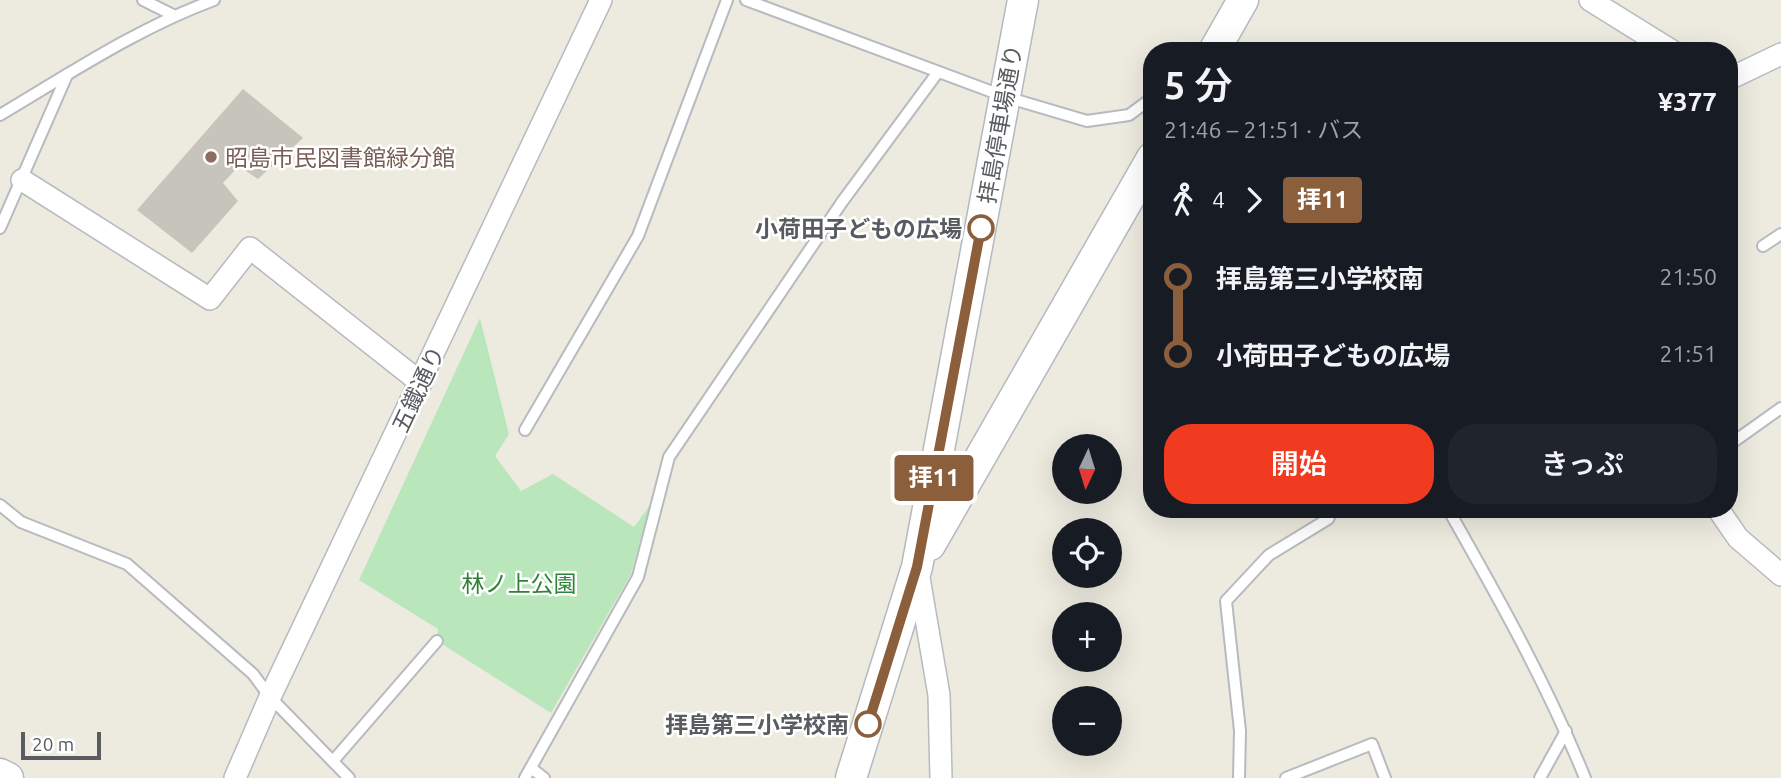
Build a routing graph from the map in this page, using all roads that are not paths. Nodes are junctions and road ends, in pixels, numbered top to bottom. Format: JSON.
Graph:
{"nodes":[{"id":1,"x":143,"y":0,"type":"edge"},
{"id":2,"x":214,"y":0,"type":"edge"},
{"id":3,"x":601,"y":0,"type":"edge"},
{"id":4,"x":727,"y":0,"type":"edge"},
{"id":5,"x":746,"y":0,"type":"edge"},
{"id":6,"x":1023,"y":0,"type":"edge"},
{"id":7,"x":1243,"y":0,"type":"edge"},
{"id":8,"x":1590,"y":0,"type":"edge"},
{"id":9,"x":173,"y":15,"type":"junction"},
{"id":10,"x":1219,"y":42,"type":"edge"},
{"id":11,"x":1658,"y":42,"type":"edge"},
{"id":12,"x":1780,"y":57,"type":"edge"},
{"id":13,"x":938,"y":72,"type":"junction"},
{"id":14,"x":67,"y":75,"type":"junction"},
{"id":15,"x":1738,"y":75,"type":"edge"},
{"id":16,"x":1006,"y":97,"type":"junction"},
{"id":17,"x":1143,"y":105,"type":"edge"},
{"id":18,"x":0,"y":116,"type":"edge"},
{"id":19,"x":1143,"y":174,"type":"edge"},
{"id":20,"x":22,"y":180,"type":"junction"},
{"id":21,"x":0,"y":228,"type":"edge"},
{"id":22,"x":1781,"y":234,"type":"edge"},
{"id":23,"x":1763,"y":246,"type":"dead end"},
{"id":24,"x":421,"y":383,"type":"junction"},
{"id":25,"x":1781,"y":408,"type":"edge"},
{"id":26,"x":525,"y":430,"type":"dead end"},
{"id":27,"x":1738,"y":439,"type":"edge"},
{"id":28,"x":0,"y":505,"type":"edge"},
{"id":29,"x":1328,"y":518,"type":"edge"},
{"id":30,"x":1453,"y":518,"type":"edge"},
{"id":31,"x":1724,"y":518,"type":"edge"},
{"id":32,"x":917,"y":567,"type":"junction"},
{"id":33,"x":1781,"y":575,"type":"edge"},
{"id":34,"x":437,"y":640,"type":"dead end"},
{"id":35,"x":270,"y":697,"type":"junction"},
{"id":36,"x":1566,"y":731,"type":"junction"},
{"id":37,"x":333,"y":761,"type":"junction"},
{"id":38,"x":528,"y":773,"type":"edge"},
{"id":39,"x":0,"y":774,"type":"edge"},
{"id":40,"x":8,"y":778,"type":"edge"},
{"id":41,"x":235,"y":778,"type":"edge"},
{"id":42,"x":349,"y":778,"type":"edge"},
{"id":43,"x":544,"y":778,"type":"edge"},
{"id":44,"x":851,"y":778,"type":"edge"},
{"id":45,"x":941,"y":778,"type":"edge"},
{"id":46,"x":1238,"y":778,"type":"edge"},
{"id":47,"x":1286,"y":778,"type":"edge"},
{"id":48,"x":1385,"y":778,"type":"edge"},
{"id":49,"x":1540,"y":778,"type":"edge"},
{"id":50,"x":1585,"y":778,"type":"edge"}],
"edges":[{"from":1,"to":9,"type":"lane"},
{"from":2,"to":9,"type":"lane"},
{"from":3,"to":24,"type":"street","name":"五鐵通り"},
{"from":4,"to":26,"type":"lane"},
{"from":5,"to":13,"type":"lane"},
{"from":6,"to":16,"type":"street","name":"拝島停車場通り"},
{"from":7,"to":10,"type":"street"},
{"from":8,"to":11,"type":"street"},
{"from":9,"to":14,"type":"lane"},
{"from":12,"to":15,"type":"street"},
{"from":13,"to":16,"type":"lane"},
{"from":13,"to":38,"type":"lane"},
{"from":14,"to":18,"type":"lane"},
{"from":14,"to":20,"type":"lane"},
{"from":16,"to":17,"type":"lane"},
{"from":16,"to":32,"type":"street","name":"拝島停車場通り"},
{"from":19,"to":32,"type":"street"},
{"from":20,"to":21,"type":"lane"},
{"from":20,"to":24,"type":"street"},
{"from":22,"to":23,"type":"lane"},
{"from":24,"to":35,"type":"street","name":"五鐵通り"},
{"from":25,"to":27,"type":"lane"},
{"from":28,"to":35,"type":"lane"},
{"from":29,"to":46,"type":"lane"},
{"from":30,"to":36,"type":"lane"},
{"from":31,"to":33,"type":"street"},
{"from":32,"to":44,"type":"street","name":"拝島停車場通り"},
{"from":32,"to":45,"type":"street"},
{"from":34,"to":37,"type":"lane"},
{"from":35,"to":37,"type":"lane"},
{"from":35,"to":41,"type":"street","name":"五鐵通り"},
{"from":36,"to":49,"type":"lane"},
{"from":36,"to":50,"type":"lane"},
{"from":37,"to":42,"type":"lane"},
{"from":38,"to":43,"type":"lane"},
{"from":39,"to":40,"type":"street"},
{"from":47,"to":48,"type":"lane"}]}
